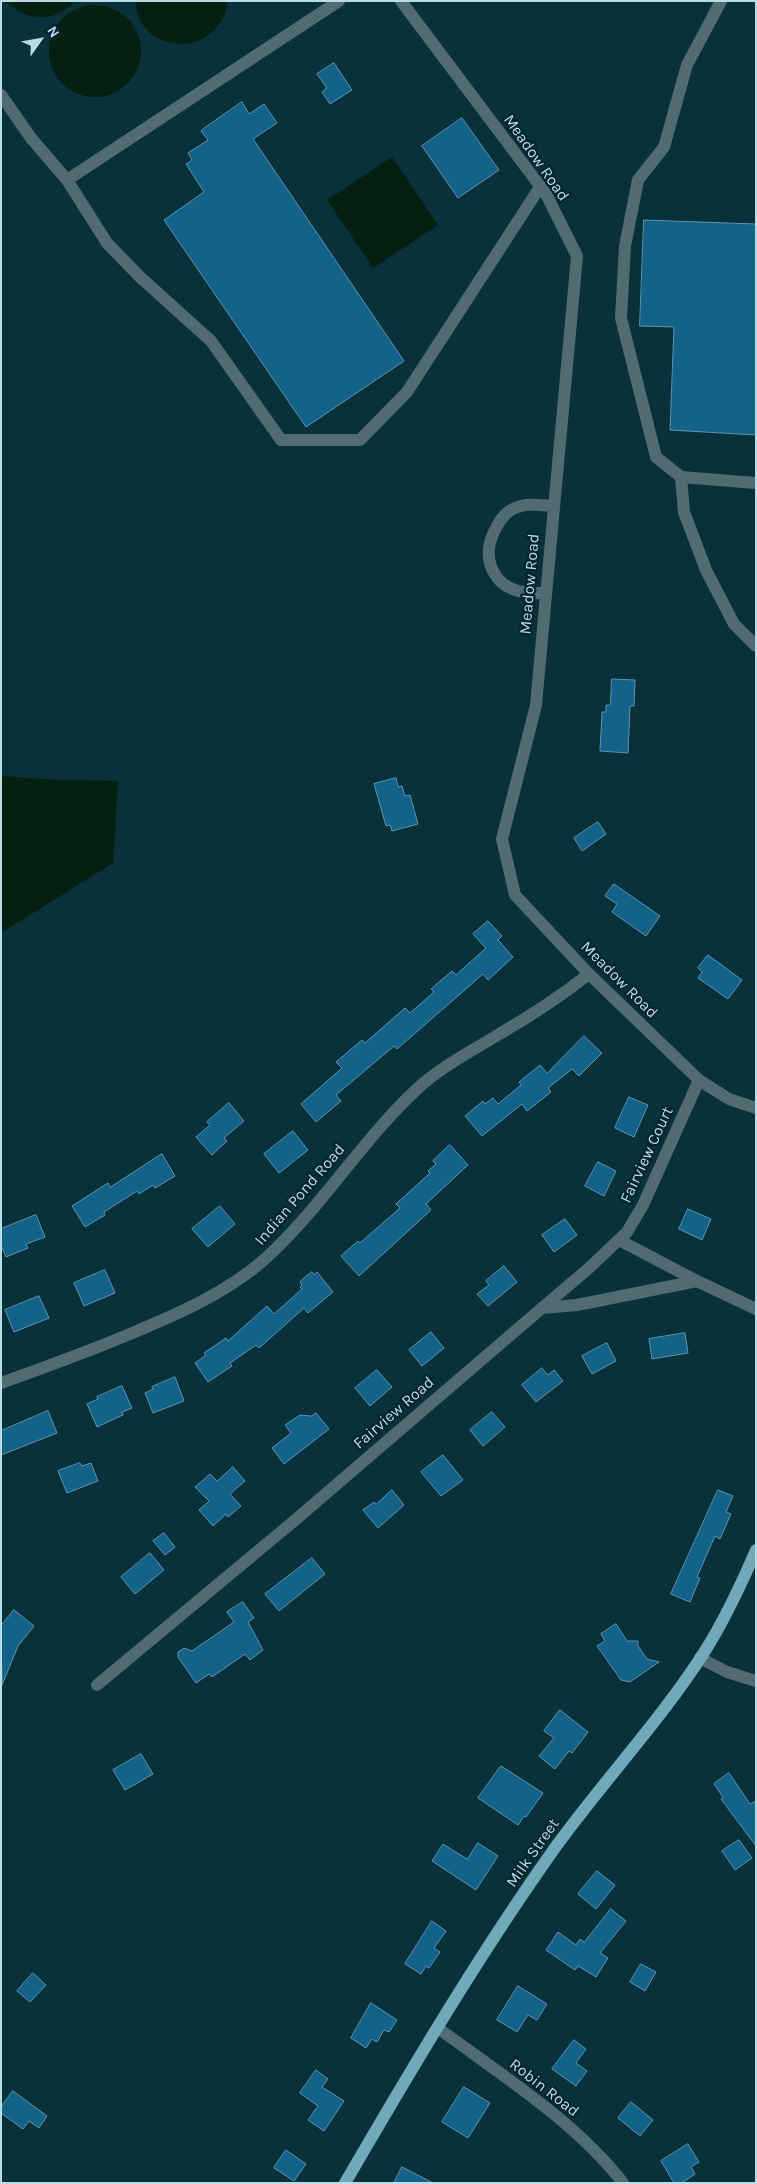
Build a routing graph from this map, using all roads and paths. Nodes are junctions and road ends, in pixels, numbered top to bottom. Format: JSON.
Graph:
{"nodes":[{"id":1,"x":339,"y":1,"type":"edge"},
{"id":2,"x":401,"y":1,"type":"edge"},
{"id":3,"x":721,"y":1,"type":"edge"},
{"id":4,"x":1,"y":95,"type":"edge"},
{"id":5,"x":67,"y":180,"type":"junction"},
{"id":6,"x":540,"y":187,"type":"junction"},
{"id":7,"x":681,"y":477,"type":"junction"},
{"id":8,"x":756,"y":483,"type":"edge"},
{"id":9,"x":553,"y":506,"type":"junction"},
{"id":10,"x":546,"y":593,"type":"junction"},
{"id":11,"x":756,"y":646,"type":"edge"},
{"id":12,"x":589,"y":974,"type":"junction"},
{"id":13,"x":698,"y":1080,"type":"junction"},
{"id":14,"x":756,"y":1108,"type":"edge"},
{"id":15,"x":619,"y":1240,"type":"junction"},
{"id":16,"x":697,"y":1281,"type":"junction"},
{"id":17,"x":542,"y":1308,"type":"junction"},
{"id":18,"x":756,"y":1309,"type":"edge"},
{"id":19,"x":1,"y":1383,"type":"edge"},
{"id":20,"x":756,"y":1550,"type":"edge"},
{"id":21,"x":700,"y":1658,"type":"junction"},
{"id":22,"x":756,"y":1681,"type":"edge"},
{"id":23,"x":97,"y":1685,"type":"dead end"},
{"id":24,"x":438,"y":2028,"type":"junction"},
{"id":25,"x":345,"y":2183,"type":"edge"},
{"id":26,"x":623,"y":2183,"type":"edge"}],
"edges":[{"from":1,"to":5,"type":"street"},
{"from":2,"to":6,"type":"street","name":"Meadow Road"},
{"from":3,"to":7,"type":"street"},
{"from":4,"to":5,"type":"street"},
{"from":5,"to":6,"type":"street"},
{"from":6,"to":9,"type":"street","name":"Meadow Road"},
{"from":7,"to":8,"type":"street"},
{"from":7,"to":11,"type":"street"},
{"from":9,"to":10,"type":"street","name":"Meadow Road"},
{"from":9,"to":10,"type":"street"},
{"from":10,"to":12,"type":"street","name":"Meadow Road"},
{"from":12,"to":13,"type":"street","name":"Meadow Road"},
{"from":12,"to":19,"type":"street","name":"Indian Pond Road"},
{"from":13,"to":14,"type":"street","name":"Meadow Road"},
{"from":13,"to":15,"type":"street","name":"Fairview Court"},
{"from":15,"to":16,"type":"street"},
{"from":15,"to":17,"type":"street","name":"Fairview Court"},
{"from":16,"to":17,"type":"street"},
{"from":16,"to":18,"type":"street"},
{"from":17,"to":23,"type":"street","name":"Fairview Road"},
{"from":20,"to":21,"type":"main road","name":"Milk Street"},
{"from":21,"to":22,"type":"street"},
{"from":21,"to":24,"type":"main road","name":"Milk Street"},
{"from":24,"to":25,"type":"main road","name":"Milk Street"},
{"from":24,"to":26,"type":"street","name":"Robin Road"}]}
